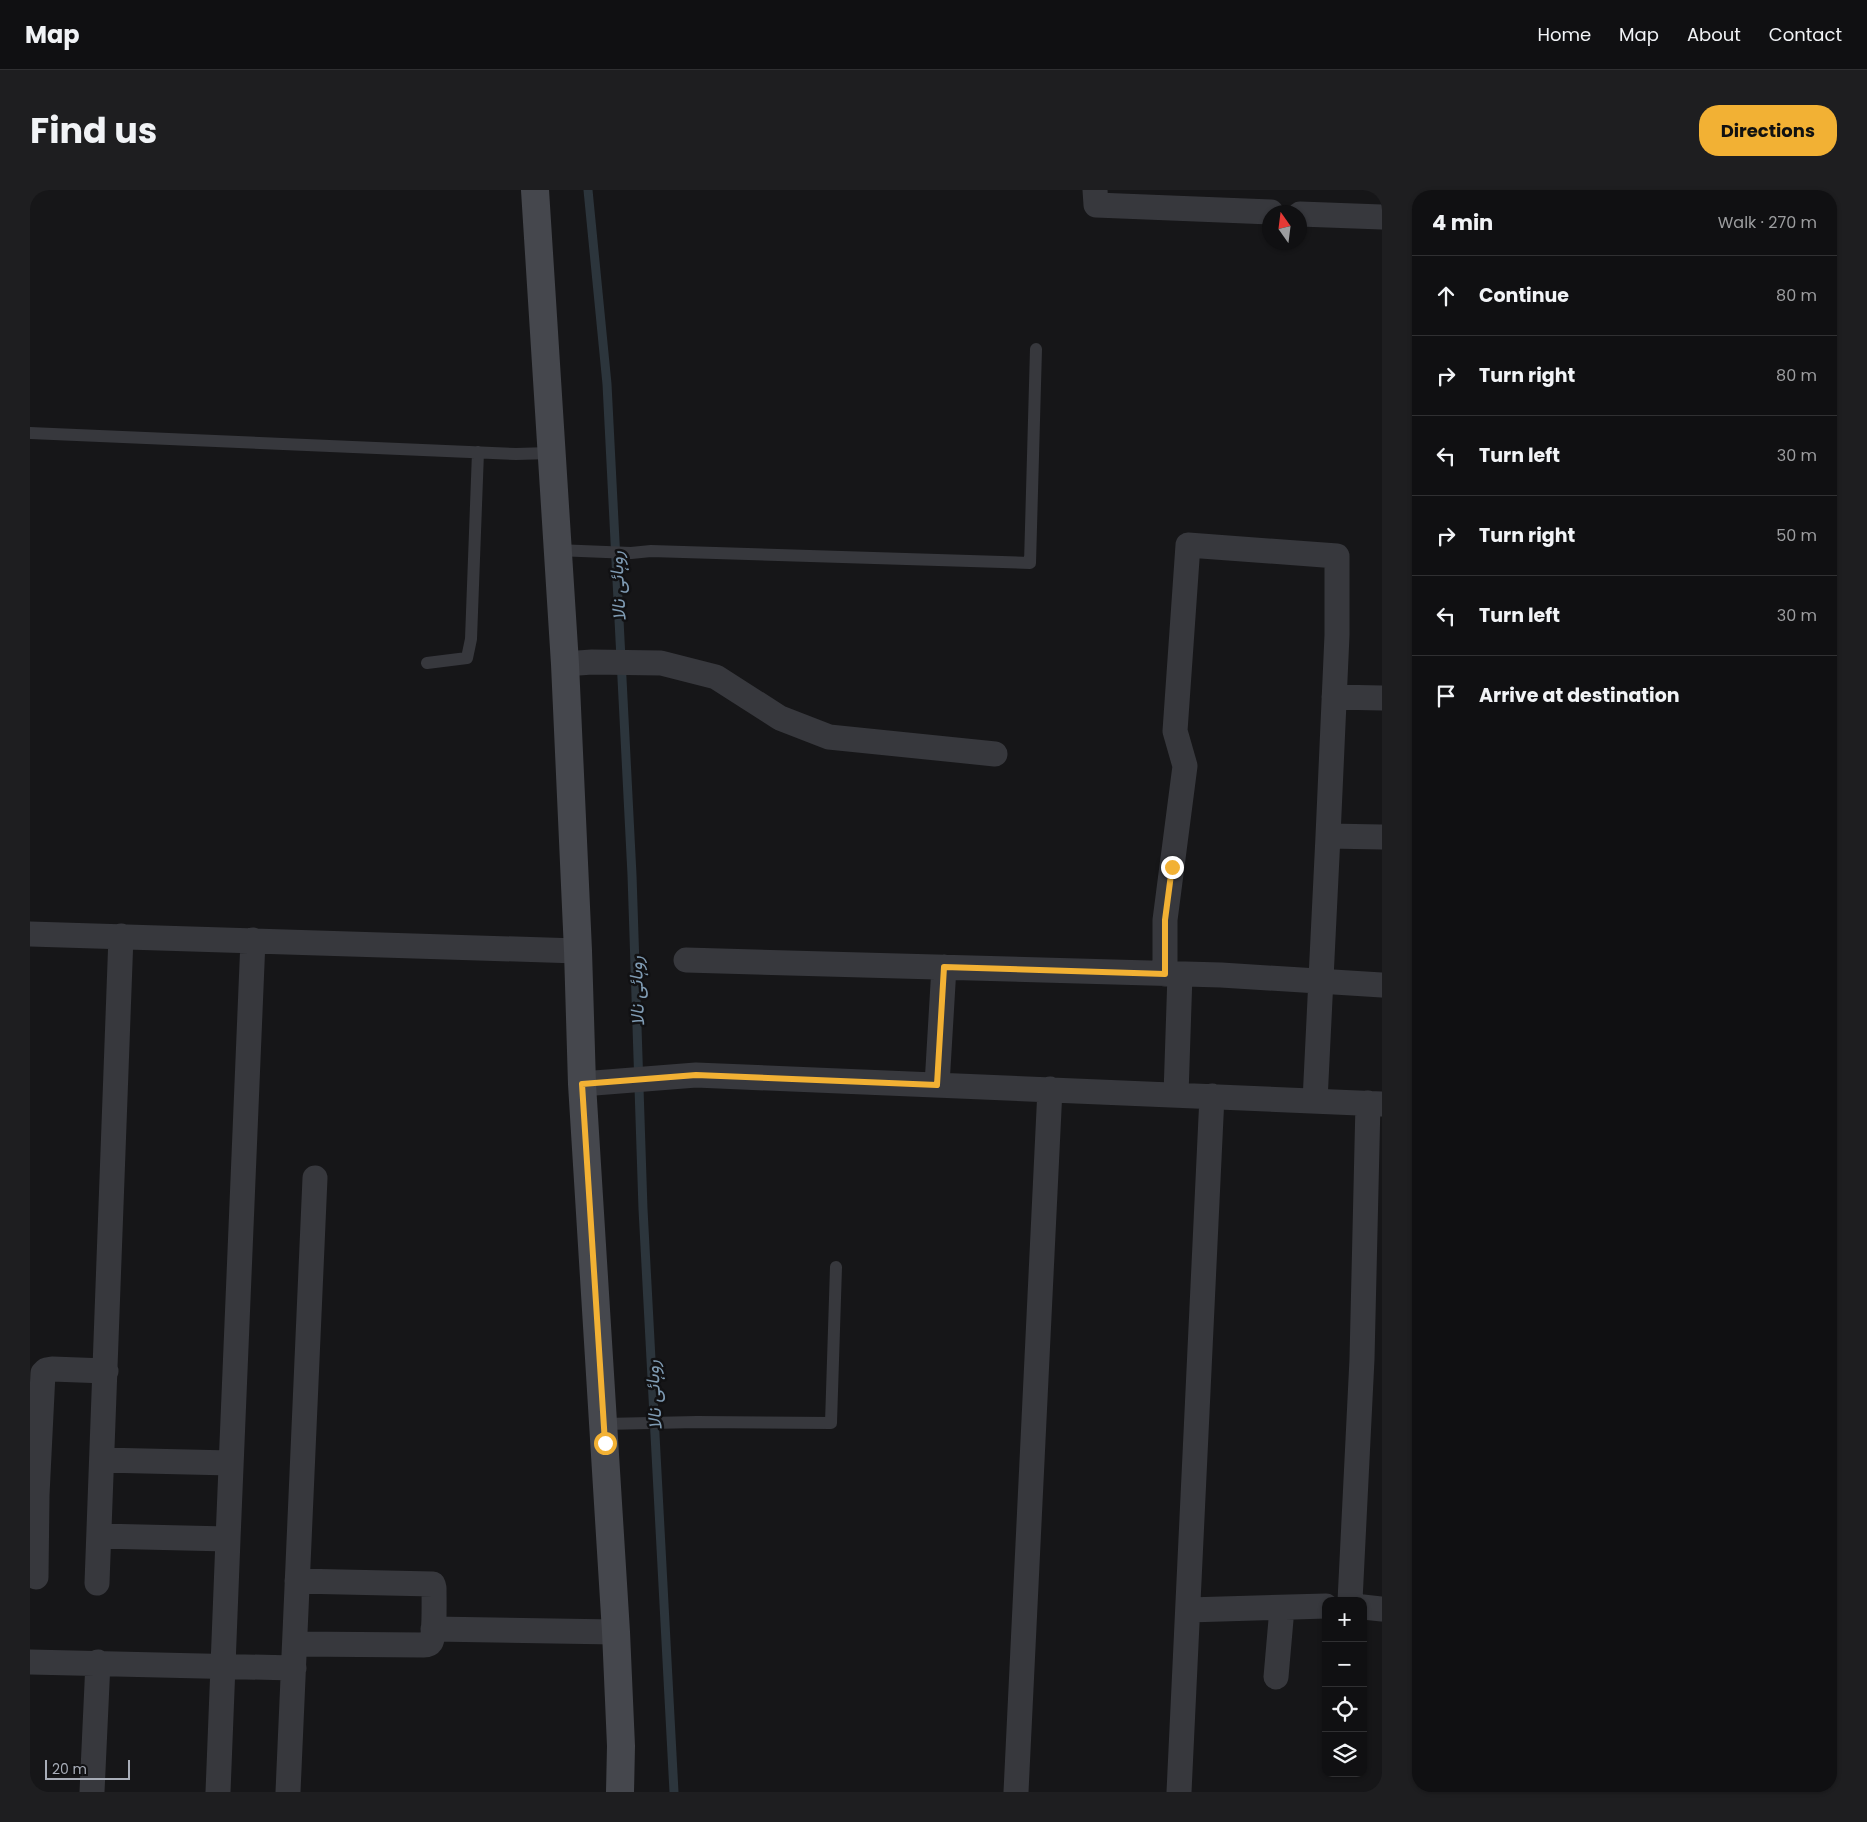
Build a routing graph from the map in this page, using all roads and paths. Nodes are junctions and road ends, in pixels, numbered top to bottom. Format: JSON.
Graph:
{"nodes":[{"id":1,"x":535,"y":190,"type":"edge"},
{"id":2,"x":1095,"y":190,"type":"edge"},
{"id":3,"x":1262,"y":212,"type":"edge"},
{"id":4,"x":1307,"y":214,"type":"edge"},
{"id":5,"x":1382,"y":217,"type":"edge"},
{"id":6,"x":1036,"y":349,"type":"dead end"},
{"id":7,"x":30,"y":433,"type":"edge"},
{"id":8,"x":478,"y":452,"type":"junction"},
{"id":9,"x":550,"y":453,"type":"junction"},
{"id":10,"x":564,"y":551,"type":"junction"},
{"id":11,"x":427,"y":663,"type":"dead end"},
{"id":12,"x":565,"y":664,"type":"junction"},
{"id":13,"x":1334,"y":697,"type":"junction"},
{"id":14,"x":1382,"y":698,"type":"edge"},
{"id":15,"x":996,"y":754,"type":"dead end"},
{"id":16,"x":1328,"y":836,"type":"junction"},
{"id":17,"x":1382,"y":837,"type":"edge"},
{"id":18,"x":30,"y":934,"type":"edge"},
{"id":19,"x":122,"y":936,"type":"junction"},
{"id":20,"x":253,"y":940,"type":"junction"},
{"id":21,"x":578,"y":951,"type":"junction"},
{"id":22,"x":686,"y":960,"type":"dead end"},
{"id":23,"x":944,"y":967,"type":"junction"},
{"id":24,"x":1172,"y":974,"type":"junction"},
{"id":25,"x":1321,"y":982,"type":"junction"},
{"id":26,"x":1382,"y":985,"type":"edge"},
{"id":27,"x":592,"y":1083,"type":"junction"},
{"id":28,"x":937,"y":1085,"type":"junction"},
{"id":29,"x":1050,"y":1090,"type":"junction"},
{"id":30,"x":1176,"y":1095,"type":"junction"},
{"id":31,"x":1212,"y":1096,"type":"junction"},
{"id":32,"x":1315,"y":1101,"type":"junction"},
{"id":33,"x":1375,"y":1103,"type":"edge"},
{"id":34,"x":315,"y":1178,"type":"dead end"},
{"id":35,"x":836,"y":1267,"type":"dead end"},
{"id":36,"x":106,"y":1371,"type":"junction"},
{"id":37,"x":609,"y":1424,"type":"junction"},
{"id":38,"x":102,"y":1460,"type":"junction"},
{"id":39,"x":231,"y":1463,"type":"junction"},
{"id":40,"x":34,"y":1495,"type":"edge"},
{"id":41,"x":99,"y":1536,"type":"junction"},
{"id":42,"x":228,"y":1539,"type":"junction"},
{"id":43,"x":36,"y":1577,"type":"dead end"},
{"id":44,"x":297,"y":1581,"type":"junction"},
{"id":45,"x":97,"y":1583,"type":"dead end"},
{"id":46,"x":1350,"y":1597,"type":"edge"},
{"id":47,"x":1322,"y":1606,"type":"edge"},
{"id":48,"x":1367,"y":1607,"type":"edge"},
{"id":49,"x":1282,"y":1608,"type":"junction"},
{"id":50,"x":1382,"y":1609,"type":"edge"},
{"id":51,"x":1188,"y":1610,"type":"junction"},
{"id":52,"x":433,"y":1629,"type":"junction"},
{"id":53,"x":616,"y":1632,"type":"junction"},
{"id":54,"x":294,"y":1656,"type":"junction"},
{"id":55,"x":30,"y":1662,"type":"edge"},
{"id":56,"x":98,"y":1662,"type":"junction"},
{"id":57,"x":222,"y":1666,"type":"junction"},
{"id":58,"x":1276,"y":1677,"type":"dead end"},
{"id":59,"x":92,"y":1792,"type":"edge"},
{"id":60,"x":218,"y":1792,"type":"edge"},
{"id":61,"x":288,"y":1792,"type":"edge"},
{"id":62,"x":620,"y":1792,"type":"edge"},
{"id":63,"x":1016,"y":1792,"type":"edge"},
{"id":64,"x":1179,"y":1792,"type":"edge"}],
"edges":[{"from":1,"to":9,"type":"street"},
{"from":2,"to":3,"type":"street"},
{"from":4,"to":5,"type":"street"},
{"from":6,"to":10,"type":"lane"},
{"from":7,"to":8,"type":"lane"},
{"from":8,"to":9,"type":"lane"},
{"from":8,"to":11,"type":"lane"},
{"from":9,"to":10,"type":"street"},
{"from":10,"to":12,"type":"street"},
{"from":12,"to":15,"type":"street"},
{"from":12,"to":21,"type":"street"},
{"from":13,"to":14,"type":"street"},
{"from":13,"to":16,"type":"street"},
{"from":13,"to":24,"type":"street"},
{"from":16,"to":17,"type":"street"},
{"from":16,"to":25,"type":"street"},
{"from":18,"to":19,"type":"street"},
{"from":19,"to":20,"type":"street"},
{"from":19,"to":36,"type":"street"},
{"from":20,"to":21,"type":"street"},
{"from":20,"to":39,"type":"street"},
{"from":21,"to":27,"type":"street"},
{"from":22,"to":23,"type":"street"},
{"from":23,"to":24,"type":"street"},
{"from":23,"to":28,"type":"street"},
{"from":24,"to":25,"type":"street"},
{"from":24,"to":30,"type":"street"},
{"from":25,"to":26,"type":"street"},
{"from":25,"to":32,"type":"street"},
{"from":27,"to":28,"type":"street"},
{"from":27,"to":37,"type":"street"},
{"from":28,"to":29,"type":"street"},
{"from":29,"to":30,"type":"street"},
{"from":29,"to":63,"type":"street"},
{"from":30,"to":31,"type":"street"},
{"from":31,"to":32,"type":"street"},
{"from":31,"to":51,"type":"street"},
{"from":32,"to":33,"type":"street"},
{"from":33,"to":46,"type":"street"},
{"from":34,"to":44,"type":"street"},
{"from":35,"to":37,"type":"lane"},
{"from":36,"to":38,"type":"street"},
{"from":36,"to":40,"type":"street"},
{"from":37,"to":53,"type":"street"},
{"from":38,"to":39,"type":"street"},
{"from":38,"to":41,"type":"street"},
{"from":39,"to":42,"type":"street"},
{"from":40,"to":43,"type":"street"},
{"from":41,"to":42,"type":"street"},
{"from":41,"to":45,"type":"street"},
{"from":42,"to":57,"type":"street"},
{"from":44,"to":52,"type":"street"},
{"from":44,"to":54,"type":"street"},
{"from":47,"to":49,"type":"street"},
{"from":48,"to":50,"type":"street"},
{"from":49,"to":51,"type":"street"},
{"from":49,"to":58,"type":"street"},
{"from":51,"to":64,"type":"street"},
{"from":52,"to":53,"type":"street"},
{"from":52,"to":54,"type":"street"},
{"from":53,"to":62,"type":"street"},
{"from":54,"to":57,"type":"street"},
{"from":54,"to":61,"type":"street"},
{"from":55,"to":56,"type":"street"},
{"from":56,"to":57,"type":"street"},
{"from":56,"to":59,"type":"street"},
{"from":57,"to":60,"type":"street"}]}
